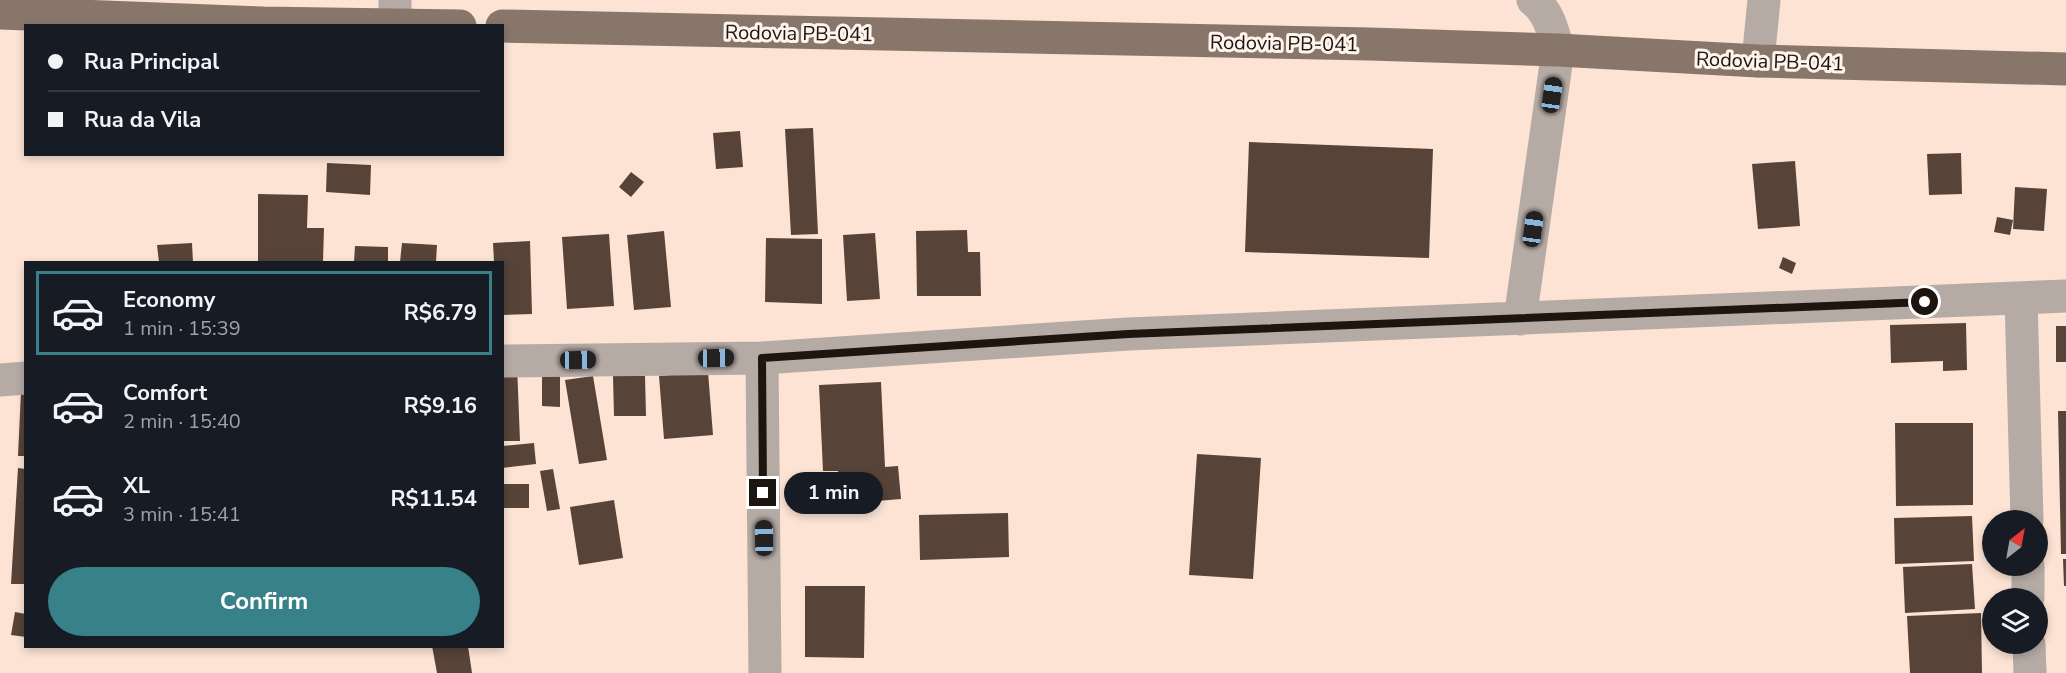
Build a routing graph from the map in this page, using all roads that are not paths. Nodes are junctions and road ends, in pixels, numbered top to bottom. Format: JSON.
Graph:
{"nodes":[{"id":1,"x":1533,"y":0,"type":"edge"},
{"id":2,"x":1764,"y":0,"type":"edge"},
{"id":3,"x":395,"y":12,"type":"edge"},
{"id":4,"x":0,"y":13,"type":"edge"},
{"id":5,"x":451,"y":24,"type":"edge"},
{"id":6,"x":504,"y":26,"type":"edge"},
{"id":7,"x":1558,"y":50,"type":"junction"},
{"id":8,"x":1758,"y":62,"type":"junction"},
{"id":9,"x":2066,"y":69,"type":"edge"},
{"id":10,"x":2066,"y":296,"type":"edge"},
{"id":11,"x":2021,"y":298,"type":"junction"},
{"id":12,"x":1520,"y":319,"type":"junction"},
{"id":13,"x":762,"y":358,"type":"junction"},
{"id":14,"x":504,"y":361,"type":"edge"},
{"id":15,"x":24,"y":378,"type":"edge"},
{"id":16,"x":0,"y":380,"type":"edge"},
{"id":17,"x":2027,"y":510,"type":"edge"},
{"id":18,"x":2029,"y":654,"type":"edge"},
{"id":19,"x":765,"y":673,"type":"edge"},
{"id":20,"x":2030,"y":673,"type":"edge"}],
"edges":[{"from":1,"to":7,"type":"street"},
{"from":2,"to":8,"type":"street"},
{"from":3,"to":4,"type":"main road"},
{"from":3,"to":5,"type":"main road"},
{"from":6,"to":7,"type":"main road","name":"Rodovia PB-041"},
{"from":7,"to":8,"type":"main road","name":"Rodovia PB-041"},
{"from":7,"to":12,"type":"street"},
{"from":8,"to":9,"type":"main road","name":"Rodovia PB-041"},
{"from":10,"to":11,"type":"street"},
{"from":11,"to":12,"type":"street"},
{"from":11,"to":17,"type":"street"},
{"from":12,"to":13,"type":"street"},
{"from":13,"to":14,"type":"street"},
{"from":13,"to":19,"type":"street"},
{"from":15,"to":16,"type":"street"},
{"from":18,"to":20,"type":"street"}]}
